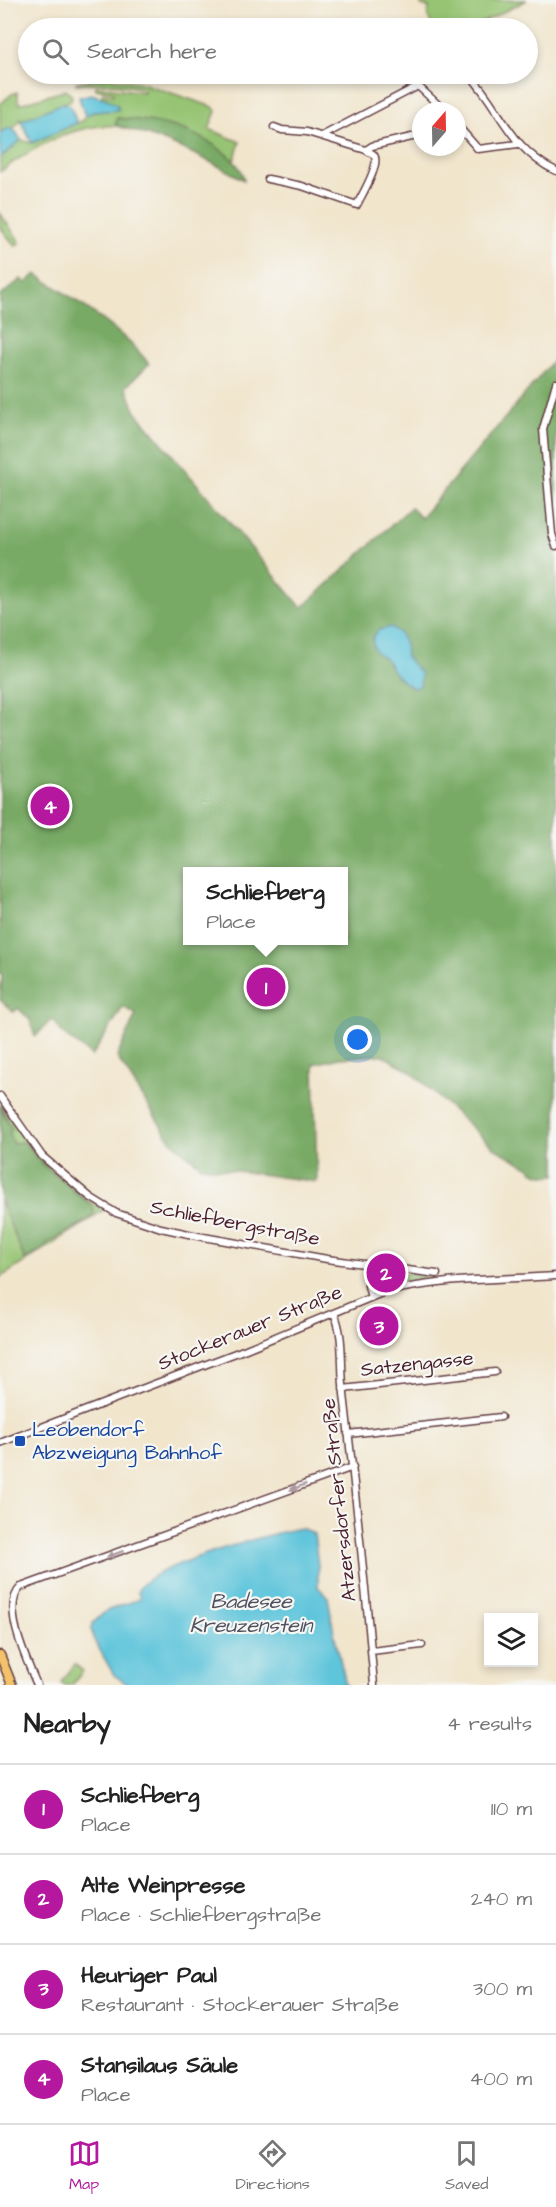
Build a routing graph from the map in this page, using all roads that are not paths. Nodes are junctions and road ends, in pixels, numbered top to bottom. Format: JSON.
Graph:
{"nodes":[{"id":1,"x":477,"y":84,"type":"edge"},
{"id":2,"x":435,"y":102,"type":"edge"},
{"id":3,"x":274,"y":126,"type":"dead end"},
{"id":4,"x":322,"y":136,"type":"junction"},
{"id":5,"x":466,"y":136,"type":"edge"},
{"id":6,"x":412,"y":137,"type":"edge"},
{"id":7,"x":518,"y":144,"type":"junction"},
{"id":8,"x":366,"y":150,"type":"junction"},
{"id":9,"x":556,"y":171,"type":"edge"},
{"id":10,"x":267,"y":179,"type":"dead end"},
{"id":11,"x":556,"y":383,"type":"edge"},
{"id":12,"x":556,"y":546,"type":"edge"},
{"id":13,"x":0,"y":1096,"type":"edge"},
{"id":14,"x":371,"y":1265,"type":"junction"},
{"id":15,"x":437,"y":1274,"type":"dead end"},
{"id":16,"x":556,"y":1275,"type":"edge"},
{"id":17,"x":382,"y":1293,"type":"junction"},
{"id":18,"x":371,"y":1298,"type":"junction"},
{"id":19,"x":333,"y":1313,"type":"junction"},
{"id":20,"x":495,"y":1372,"type":"dead end"},
{"id":21,"x":343,"y":1389,"type":"junction"},
{"id":22,"x":501,"y":1417,"type":"dead end"},
{"id":23,"x":348,"y":1434,"type":"junction"},
{"id":24,"x":0,"y":1443,"type":"edge"},
{"id":25,"x":353,"y":1467,"type":"junction"},
{"id":26,"x":422,"y":1645,"type":"dead end"},
{"id":27,"x":371,"y":1651,"type":"junction"},
{"id":28,"x":0,"y":1655,"type":"edge"},
{"id":29,"x":12,"y":1685,"type":"edge"},
{"id":30,"x":36,"y":1685,"type":"edge"},
{"id":31,"x":374,"y":1685,"type":"edge"}],
"edges":[{"from":1,"to":7,"type":"street"},
{"from":2,"to":4,"type":"street"},
{"from":3,"to":4,"type":"street"},
{"from":4,"to":8,"type":"street"},
{"from":5,"to":7,"type":"street"},
{"from":6,"to":8,"type":"street"},
{"from":7,"to":9,"type":"street"},
{"from":8,"to":10,"type":"street"},
{"from":11,"to":12,"type":"street"},
{"from":13,"to":14,"type":"street","name":"Schliefbergstraße"},
{"from":14,"to":15,"type":"street","name":"Schliefbergstraße"},
{"from":14,"to":17,"type":"street"},
{"from":14,"to":18,"type":"street"},
{"from":16,"to":17,"type":"street","name":"Stockerauer Straße"},
{"from":17,"to":18,"type":"street","name":"Stockerauer Straße"},
{"from":18,"to":19,"type":"street","name":"Stockerauer Straße"},
{"from":19,"to":21,"type":"street","name":"Atzersdorfer Straße"},
{"from":19,"to":24,"type":"street","name":"Stockerauer Straße"},
{"from":20,"to":21,"type":"street","name":"Satzengasse"},
{"from":21,"to":23,"type":"street","name":"Atzersdorfer Straße"},
{"from":22,"to":23,"type":"street"},
{"from":23,"to":25,"type":"street","name":"Atzersdorfer Straße"},
{"from":25,"to":27,"type":"street","name":"Atzersdorfer Straße"},
{"from":25,"to":30,"type":"street","one_way":true},
{"from":26,"to":27,"type":"street"},
{"from":27,"to":31,"type":"street","name":"Atzersdorfer Straße"},
{"from":28,"to":29,"type":"main road"}]}
